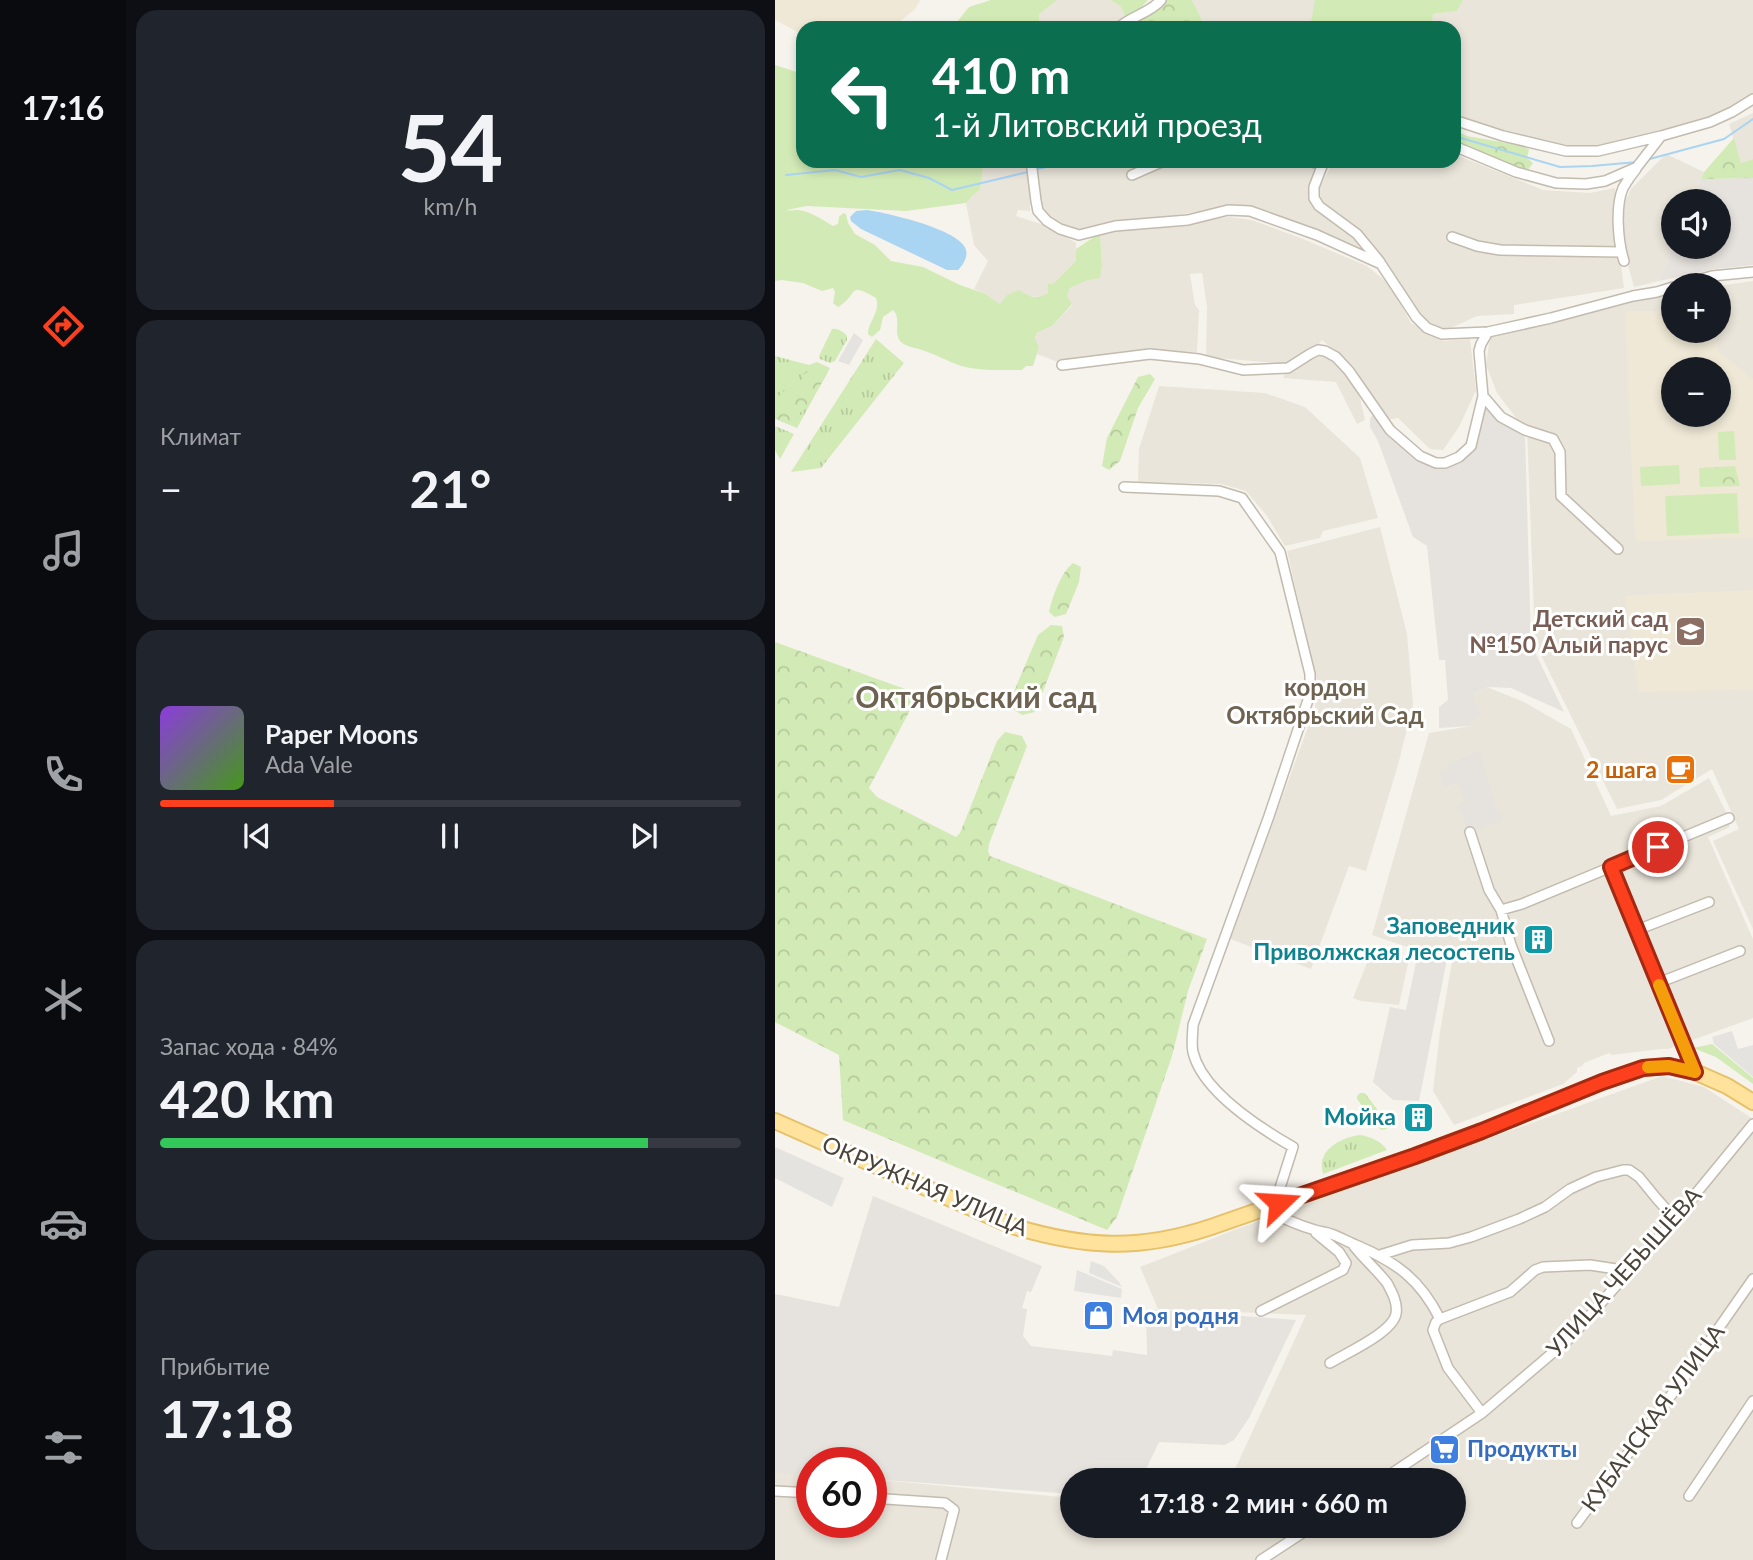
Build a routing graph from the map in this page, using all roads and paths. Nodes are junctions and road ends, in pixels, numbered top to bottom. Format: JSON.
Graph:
{"nodes":[{"id":1,"x":1161,"y":0,"type":"edge"},
{"id":2,"x":1130,"y":21,"type":"edge"},
{"id":3,"x":1753,"y":99,"type":"edge"},
{"id":4,"x":1461,"y":122,"type":"edge"},
{"id":5,"x":1661,"y":136,"type":"junction"},
{"id":6,"x":1461,"y":149,"type":"edge"},
{"id":7,"x":1637,"y":167,"type":"junction"},
{"id":8,"x":1032,"y":168,"type":"edge"},
{"id":9,"x":1148,"y":168,"type":"edge"},
{"id":10,"x":1321,"y":168,"type":"edge"},
{"id":11,"x":1132,"y":175,"type":"dead end"},
{"id":12,"x":1452,"y":237,"type":"dead end"},
{"id":13,"x":1381,"y":264,"type":"junction"},
{"id":14,"x":1753,"y":272,"type":"edge"},
{"id":15,"x":1731,"y":274,"type":"edge"},
{"id":16,"x":1661,"y":290,"type":"edge"},
{"id":17,"x":1488,"y":332,"type":"junction"},
{"id":18,"x":1062,"y":365,"type":"dead end"},
{"id":19,"x":1483,"y":396,"type":"junction"},
{"id":20,"x":1124,"y":487,"type":"dead end"},
{"id":21,"x":1618,"y":549,"type":"dead end"},
{"id":22,"x":1729,"y":818,"type":"dead end"},
{"id":23,"x":1470,"y":832,"type":"dead end"},
{"id":24,"x":1611,"y":867,"type":"junction"},
{"id":25,"x":1709,"y":902,"type":"dead end"},
{"id":26,"x":1501,"y":910,"type":"junction"},
{"id":27,"x":1637,"y":930,"type":"junction"},
{"id":28,"x":1740,"y":951,"type":"dead end"},
{"id":29,"x":1658,"y":983,"type":"junction"},
{"id":30,"x":1549,"y":1041,"type":"dead end"},
{"id":31,"x":1695,"y":1072,"type":"junction"},
{"id":32,"x":1753,"y":1102,"type":"edge"},
{"id":33,"x":775,"y":1121,"type":"edge"},
{"id":34,"x":1753,"y":1124,"type":"edge"},
{"id":35,"x":1272,"y":1205,"type":"junction"},
{"id":36,"x":1675,"y":1219,"type":"junction"},
{"id":37,"x":1312,"y":1230,"type":"junction"},
{"id":38,"x":1353,"y":1244,"type":"junction"},
{"id":39,"x":1380,"y":1255,"type":"junction"},
{"id":40,"x":1629,"y":1270,"type":"junction"},
{"id":41,"x":1753,"y":1279,"type":"edge"},
{"id":42,"x":1261,"y":1311,"type":"dead end"},
{"id":43,"x":1440,"y":1319,"type":"junction"},
{"id":44,"x":1330,"y":1363,"type":"dead end"},
{"id":45,"x":1753,"y":1401,"type":"edge"},
{"id":46,"x":1482,"y":1413,"type":"junction"},
{"id":47,"x":1400,"y":1468,"type":"edge"},
{"id":48,"x":775,"y":1492,"type":"edge"},
{"id":49,"x":796,"y":1493,"type":"edge"},
{"id":50,"x":1689,"y":1496,"type":"dead end"},
{"id":51,"x":887,"y":1499,"type":"edge"},
{"id":52,"x":1577,"y":1523,"type":"dead end"},
{"id":53,"x":1295,"y":1538,"type":"edge"},
{"id":54,"x":941,"y":1560,"type":"edge"},
{"id":55,"x":1261,"y":1560,"type":"edge"}],
"edges":[{"from":1,"to":2,"type":"street"},
{"from":3,"to":5,"type":"street"},
{"from":4,"to":5,"type":"street"},
{"from":5,"to":7,"type":"street"},
{"from":6,"to":7,"type":"street"},
{"from":7,"to":12,"type":"street"},
{"from":8,"to":13,"type":"street"},
{"from":9,"to":11,"type":"street"},
{"from":10,"to":13,"type":"street"},
{"from":13,"to":17,"type":"street"},
{"from":14,"to":15,"type":"street"},
{"from":16,"to":17,"type":"street"},
{"from":17,"to":19,"type":"street"},
{"from":18,"to":19,"type":"street"},
{"from":19,"to":21,"type":"street"},
{"from":20,"to":35,"type":"street"},
{"from":22,"to":24,"type":"street"},
{"from":23,"to":26,"type":"street"},
{"from":24,"to":26,"type":"street"},
{"from":24,"to":27,"type":"street"},
{"from":25,"to":27,"type":"street"},
{"from":26,"to":30,"type":"street"},
{"from":27,"to":29,"type":"street"},
{"from":28,"to":29,"type":"street"},
{"from":29,"to":31,"type":"street"},
{"from":31,"to":32,"type":"main road","name":"ОКРУЖНАЯ УЛИЦА"},
{"from":31,"to":35,"type":"main road","name":"ОКРУЖНАЯ УЛИЦА"},
{"from":33,"to":35,"type":"main road","name":"ОКРУЖНАЯ УЛИЦА"},
{"from":34,"to":36,"type":"street","name":"УЛИЦА ЧЕБЫШЁВА"},
{"from":35,"to":37,"type":"street"},
{"from":36,"to":39,"type":"street"},
{"from":36,"to":40,"type":"street","name":"УЛИЦА ЧЕБЫШЁВА"},
{"from":37,"to":38,"type":"street"},
{"from":37,"to":42,"type":"street"},
{"from":38,"to":39,"type":"street"},
{"from":38,"to":44,"type":"street"},
{"from":39,"to":43,"type":"street"},
{"from":40,"to":43,"type":"street"},
{"from":40,"to":46,"type":"street","name":"УЛИЦА ЧЕБЫШЁВА"},
{"from":41,"to":52,"type":"street","name":"КУБАНСКАЯ УЛИЦА"},
{"from":43,"to":46,"type":"street"},
{"from":45,"to":50,"type":"street"},
{"from":46,"to":47,"type":"street","name":"УЛИЦА ЧЕБЫШЁВА"},
{"from":48,"to":49,"type":"street"},
{"from":51,"to":54,"type":"street"},
{"from":53,"to":55,"type":"street"}]}
